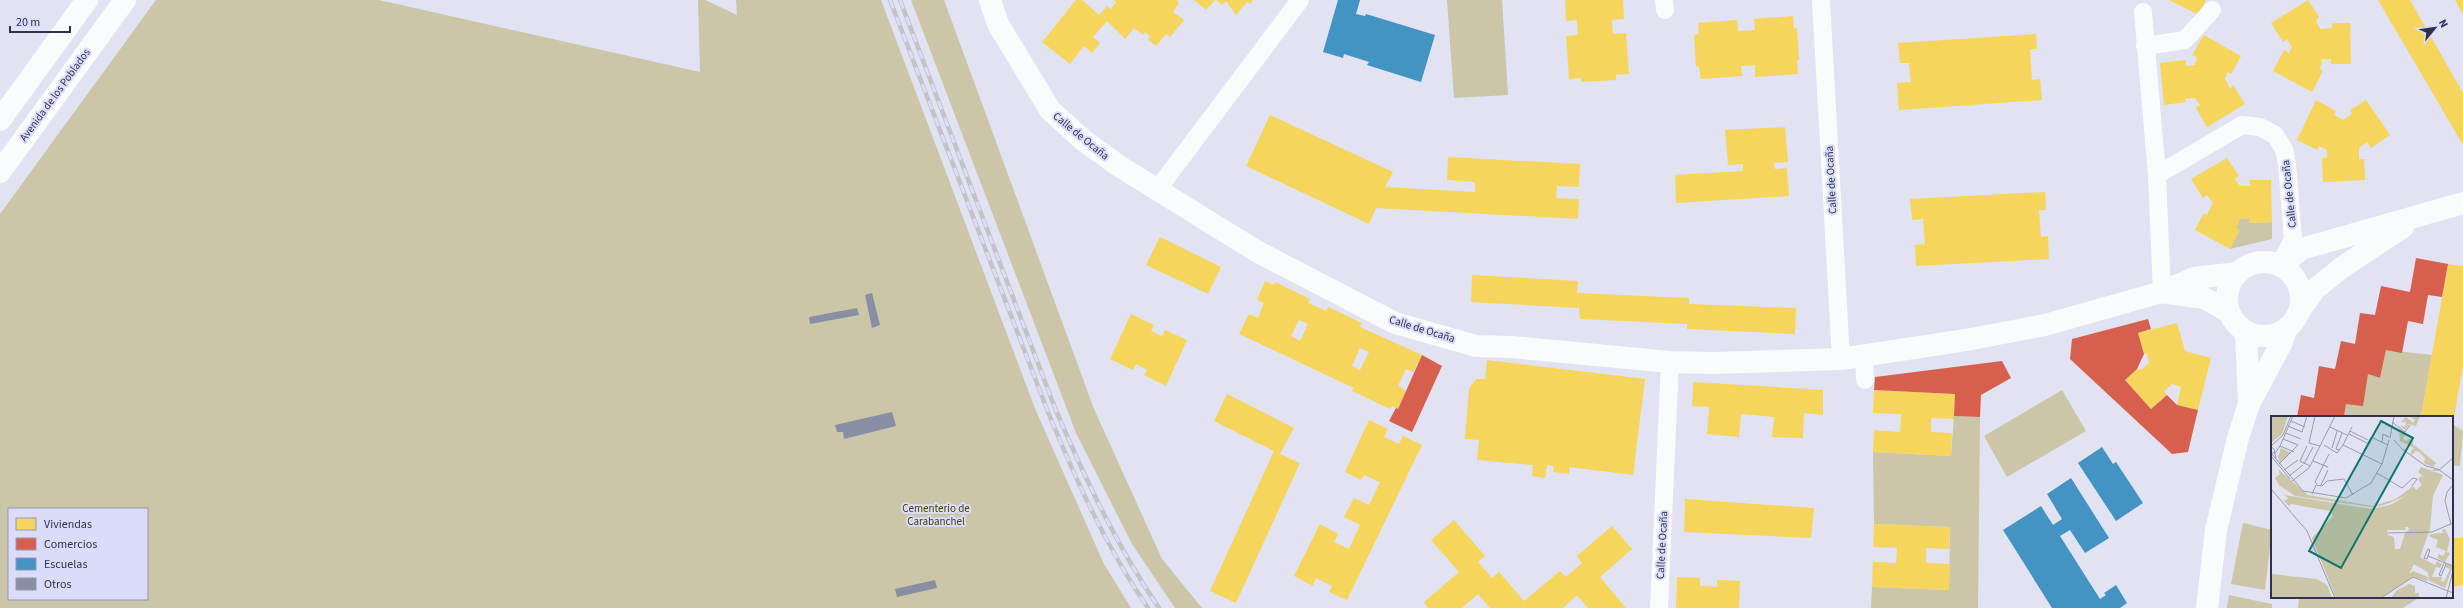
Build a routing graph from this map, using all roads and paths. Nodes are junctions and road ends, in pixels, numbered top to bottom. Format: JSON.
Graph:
{"nodes":[{"id":1,"x":87,"y":0,"type":"edge"},
{"id":2,"x":125,"y":0,"type":"edge"},
{"id":3,"x":990,"y":0,"type":"edge"},
{"id":4,"x":1300,"y":0,"type":"edge"},
{"id":5,"x":1821,"y":0,"type":"edge"},
{"id":6,"x":2212,"y":10,"type":"dead end"},
{"id":7,"x":2143,"y":12,"type":"dead end"},
{"id":8,"x":2145,"y":46,"type":"junction"},
{"id":9,"x":0,"y":120,"type":"edge"},
{"id":10,"x":0,"y":172,"type":"edge"},
{"id":11,"x":2157,"y":175,"type":"junction"},
{"id":12,"x":1157,"y":190,"type":"junction"},
{"id":13,"x":2463,"y":203,"type":"edge"},
{"id":14,"x":2421,"y":216,"type":"junction"},
{"id":15,"x":2280,"y":265,"type":"junction"},
{"id":16,"x":2238,"y":273,"type":"junction"},
{"id":17,"x":2162,"y":292,"type":"junction"},
{"id":18,"x":2300,"y":310,"type":"junction"},
{"id":19,"x":2229,"y":312,"type":"junction"},
{"id":20,"x":2286,"y":330,"type":"junction"},
{"id":21,"x":2246,"y":332,"type":"junction"},
{"id":22,"x":1864,"y":355,"type":"junction"},
{"id":23,"x":1841,"y":359,"type":"junction"},
{"id":24,"x":1670,"y":362,"type":"junction"},
{"id":25,"x":1865,"y":380,"type":"dead end"},
{"id":26,"x":2249,"y":404,"type":"junction"},
{"id":27,"x":1659,"y":608,"type":"edge"},
{"id":28,"x":2207,"y":608,"type":"edge"}],
"edges":[{"from":1,"to":9,"type":"street"},
{"from":2,"to":10,"type":"street","name":"Avenida de los Poblados"},
{"from":3,"to":12,"type":"street","name":"Calle de Ocaña"},
{"from":4,"to":12,"type":"street"},
{"from":5,"to":23,"type":"street","name":"Calle de Ocaña"},
{"from":6,"to":8,"type":"street"},
{"from":7,"to":8,"type":"street"},
{"from":8,"to":11,"type":"street"},
{"from":11,"to":15,"type":"street","name":"Calle de Ocaña"},
{"from":11,"to":17,"type":"street"},
{"from":12,"to":24,"type":"street","name":"Calle de Ocaña"},
{"from":13,"to":14,"type":"street"},
{"from":14,"to":15,"type":"street"},
{"from":14,"to":18,"type":"street"},
{"from":15,"to":16,"type":"street"},
{"from":15,"to":18,"type":"street"},
{"from":16,"to":17,"type":"street","name":"Calle de Ocaña"},
{"from":16,"to":19,"type":"street"},
{"from":17,"to":19,"type":"street","name":"Calle de Ocaña"},
{"from":17,"to":22,"type":"street","name":"Calle de Ocaña"},
{"from":18,"to":20,"type":"street"},
{"from":19,"to":21,"type":"street"},
{"from":20,"to":21,"type":"street"},
{"from":20,"to":26,"type":"street"},
{"from":21,"to":26,"type":"street"},
{"from":22,"to":23,"type":"street","name":"Calle de Ocaña"},
{"from":22,"to":25,"type":"street"},
{"from":23,"to":24,"type":"street","name":"Calle de Ocaña"},
{"from":24,"to":27,"type":"street","name":"Calle de Ocaña"},
{"from":26,"to":28,"type":"street"}]}
